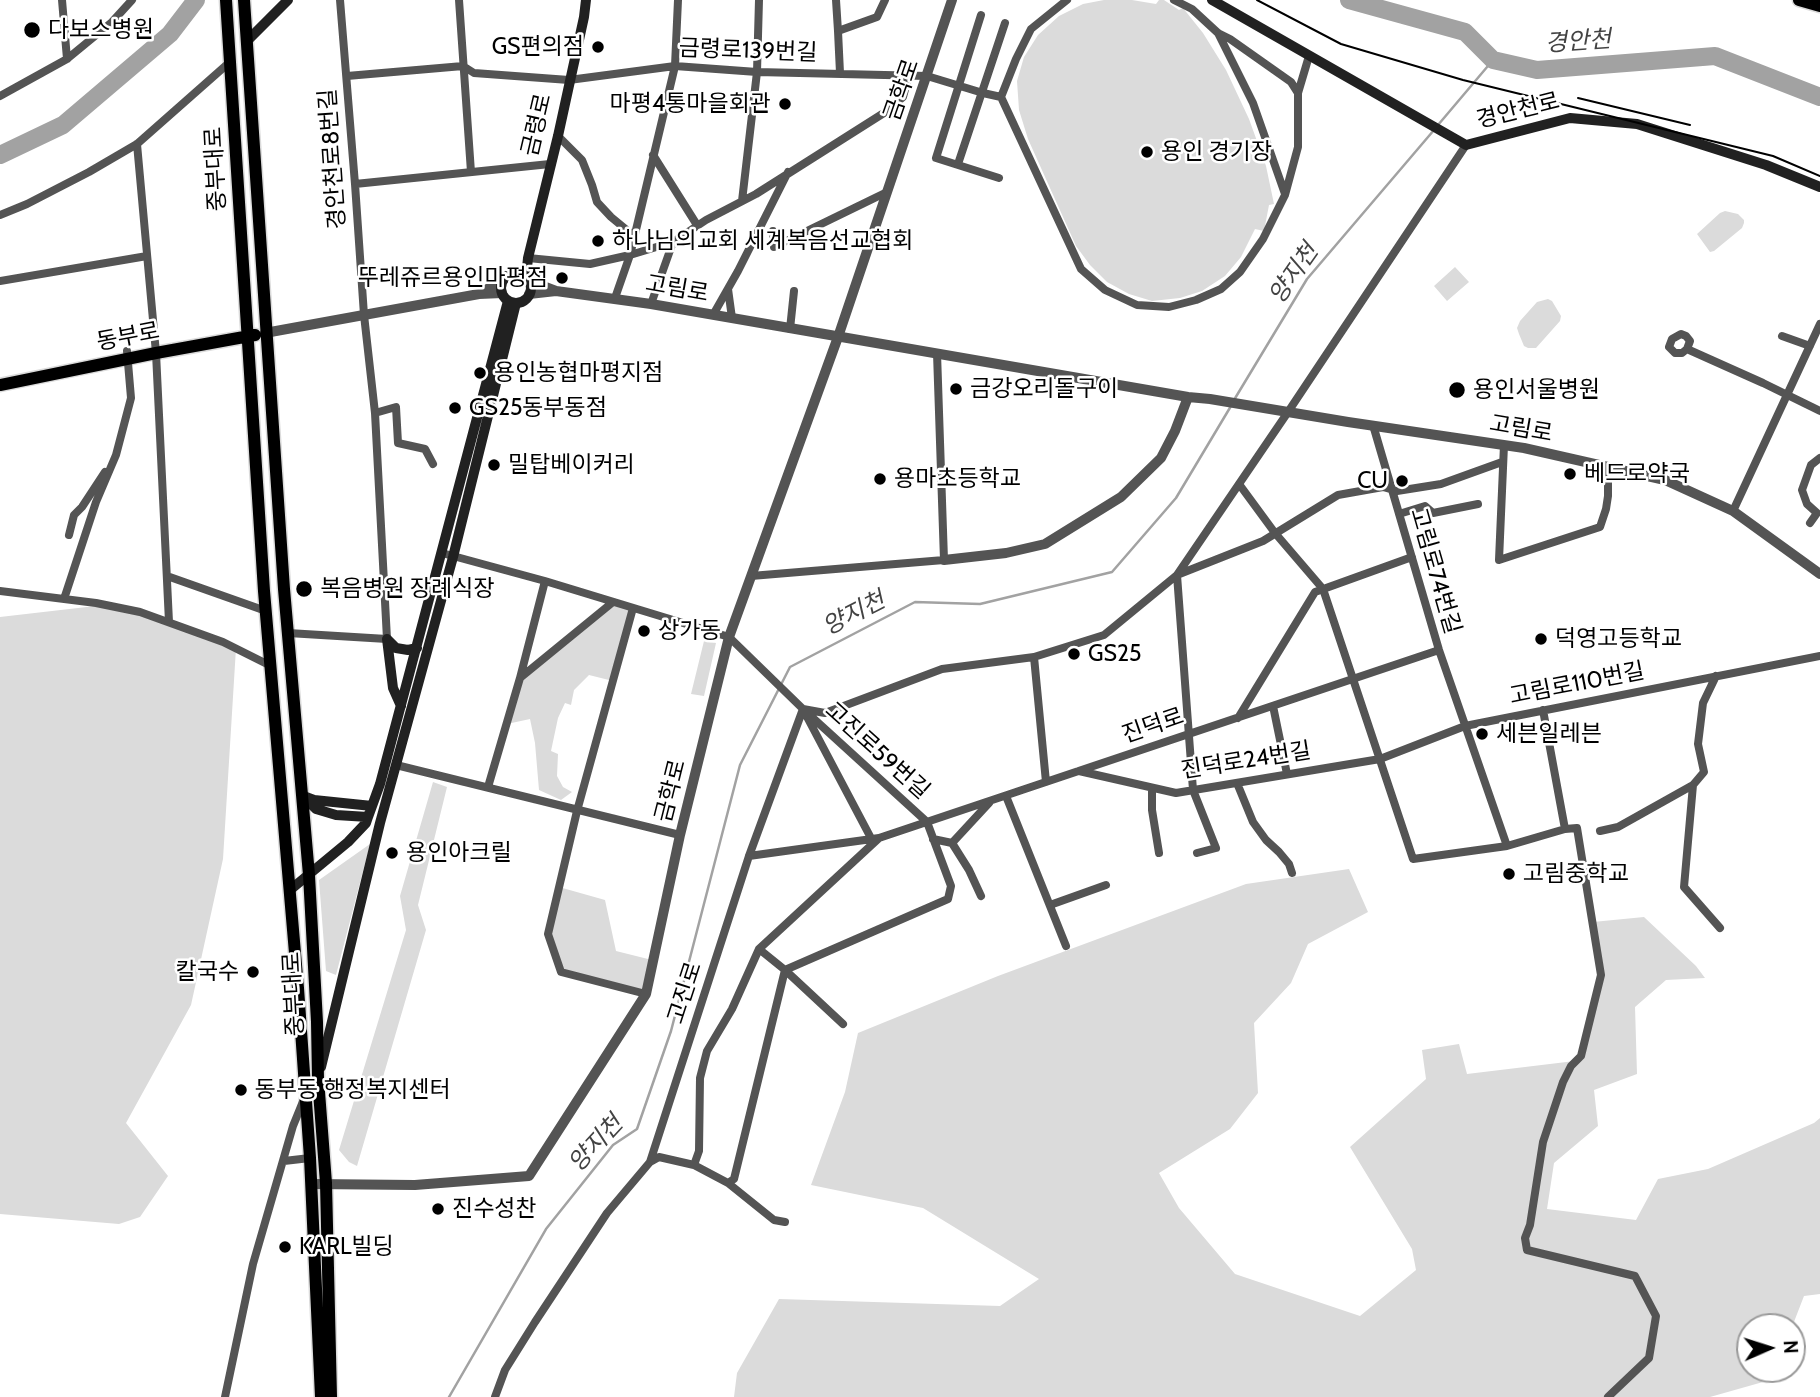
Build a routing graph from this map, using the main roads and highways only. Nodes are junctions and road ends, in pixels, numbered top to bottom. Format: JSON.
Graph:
{"nodes":[{"id":1,"x":226,"y":0,"type":"edge"},
{"id":2,"x":244,"y":0,"type":"edge"},
{"id":3,"x":288,"y":0,"type":"edge"},
{"id":4,"x":586,"y":0,"type":"edge"},
{"id":5,"x":1212,"y":0,"type":"edge"},
{"id":6,"x":1799,"y":0,"type":"edge"},
{"id":7,"x":1820,"y":6,"type":"edge"},
{"id":8,"x":247,"y":41,"type":"junction"},
{"id":9,"x":1820,"y":187,"type":"edge"},
{"id":10,"x":528,"y":258,"type":"junction"},
{"id":11,"x":507,"y":277,"type":"junction"},
{"id":12,"x":527,"y":279,"type":"junction"},
{"id":13,"x":509,"y":299,"type":"junction"},
{"id":14,"x":265,"y":333,"type":"junction"},
{"id":15,"x":247,"y":337,"type":"junction"},
{"id":16,"x":0,"y":385,"type":"edge"},
{"id":17,"x":448,"y":555,"type":"junction"},
{"id":18,"x":417,"y":648,"type":"junction"},
{"id":19,"x":401,"y":707,"type":"junction"},
{"id":20,"x":303,"y":796,"type":"junction"},
{"id":21,"x":370,"y":811,"type":"junction"},
{"id":22,"x":309,"y":875,"type":"junction"},
{"id":23,"x":290,"y":890,"type":"junction"},
{"id":24,"x":318,"y":1079,"type":"junction"},
{"id":25,"x":321,"y":1397,"type":"edge"},
{"id":26,"x":331,"y":1397,"type":"edge"}],
"edges":[{"from":1,"to":15,"type":"main road","name":"중부대로"},
{"from":2,"to":8,"type":"main road","name":"중부대로"},
{"from":3,"to":8,"type":"main road"},
{"from":4,"to":10,"type":"main road","name":"금령로"},
{"from":5,"to":9,"type":"main road","name":"경안천로"},
{"from":6,"to":7,"type":"main road"},
{"from":8,"to":14,"type":"main road","name":"중부대로"},
{"from":10,"to":11,"type":"main road"},
{"from":10,"to":12,"type":"main road","name":"금령로"},
{"from":11,"to":12,"type":"main road"},
{"from":11,"to":13,"type":"main road"},
{"from":12,"to":13,"type":"main road"},
{"from":13,"to":17,"type":"main road"},
{"from":14,"to":15,"type":"main road","name":"동부로"},
{"from":14,"to":20,"type":"main road","name":"중부대로"},
{"from":15,"to":16,"type":"main road","name":"동부로"},
{"from":15,"to":23,"type":"main road","name":"중부대로"},
{"from":17,"to":18,"type":"main road"},
{"from":17,"to":24,"type":"main road"},
{"from":18,"to":19,"type":"main road"},
{"from":18,"to":19,"type":"main road"},
{"from":19,"to":21,"type":"main road"},
{"from":20,"to":21,"type":"main road"},
{"from":20,"to":22,"type":"main road","name":"중부대로"},
{"from":21,"to":22,"type":"main road"},
{"from":22,"to":23,"type":"main road"},
{"from":22,"to":24,"type":"main road","name":"중부대로"},
{"from":23,"to":25,"type":"main road","name":"중부대로"},
{"from":24,"to":26,"type":"main road","name":"중부대로"}]}
